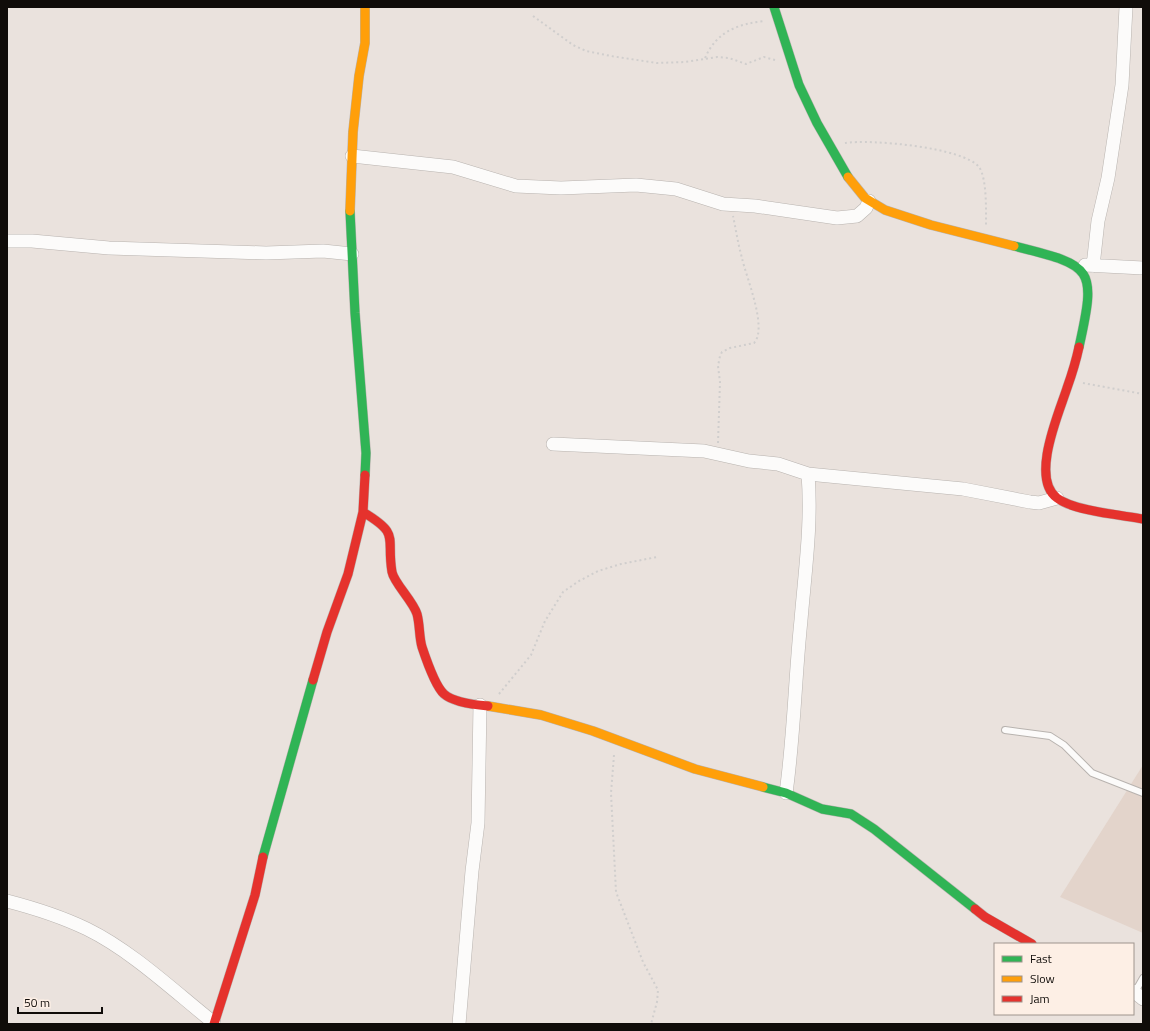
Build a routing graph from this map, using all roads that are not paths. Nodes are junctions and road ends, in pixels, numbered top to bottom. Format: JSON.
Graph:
{"nodes":[{"id":1,"x":364,"y":7,"type":"edge"},
{"id":2,"x":774,"y":7,"type":"edge"},
{"id":3,"x":1126,"y":7,"type":"edge"},
{"id":4,"x":352,"y":156,"type":"junction"},
{"id":5,"x":869,"y":201,"type":"junction"},
{"id":6,"x":7,"y":241,"type":"edge"},
{"id":7,"x":352,"y":254,"type":"junction"},
{"id":8,"x":1072,"y":263,"type":"junction"},
{"id":9,"x":1093,"y":266,"type":"junction"},
{"id":10,"x":1143,"y":268,"type":"edge"},
{"id":11,"x":553,"y":444,"type":"dead end"},
{"id":12,"x":808,"y":474,"type":"junction"},
{"id":13,"x":1057,"y":498,"type":"junction"},
{"id":14,"x":363,"y":512,"type":"junction"},
{"id":15,"x":1143,"y":518,"type":"edge"},
{"id":16,"x":485,"y":706,"type":"junction"},
{"id":17,"x":1005,"y":730,"type":"dead end"},
{"id":18,"x":786,"y":793,"type":"junction"},
{"id":19,"x":1143,"y":794,"type":"edge"},
{"id":20,"x":7,"y":901,"type":"edge"},
{"id":21,"x":1030,"y":943,"type":"edge"},
{"id":22,"x":1143,"y":978,"type":"edge"},
{"id":23,"x":1137,"y":994,"type":"edge"},
{"id":24,"x":215,"y":1024,"type":"edge"},
{"id":25,"x":460,"y":1024,"type":"edge"}],
"edges":[{"from":1,"to":4,"type":"street"},
{"from":2,"to":5,"type":"street"},
{"from":3,"to":9,"type":"street"},
{"from":4,"to":5,"type":"street"},
{"from":4,"to":7,"type":"street"},
{"from":5,"to":8,"type":"street"},
{"from":6,"to":7,"type":"street"},
{"from":7,"to":14,"type":"street"},
{"from":8,"to":9,"type":"street"},
{"from":8,"to":13,"type":"street"},
{"from":9,"to":10,"type":"street"},
{"from":11,"to":12,"type":"street"},
{"from":12,"to":13,"type":"street"},
{"from":12,"to":18,"type":"street"},
{"from":13,"to":15,"type":"street"},
{"from":14,"to":16,"type":"street"},
{"from":14,"to":24,"type":"street"},
{"from":16,"to":18,"type":"street"},
{"from":16,"to":25,"type":"street"},
{"from":17,"to":19,"type":"lane"},
{"from":18,"to":21,"type":"street"},
{"from":20,"to":24,"type":"street"},
{"from":22,"to":23,"type":"lane"}]}
